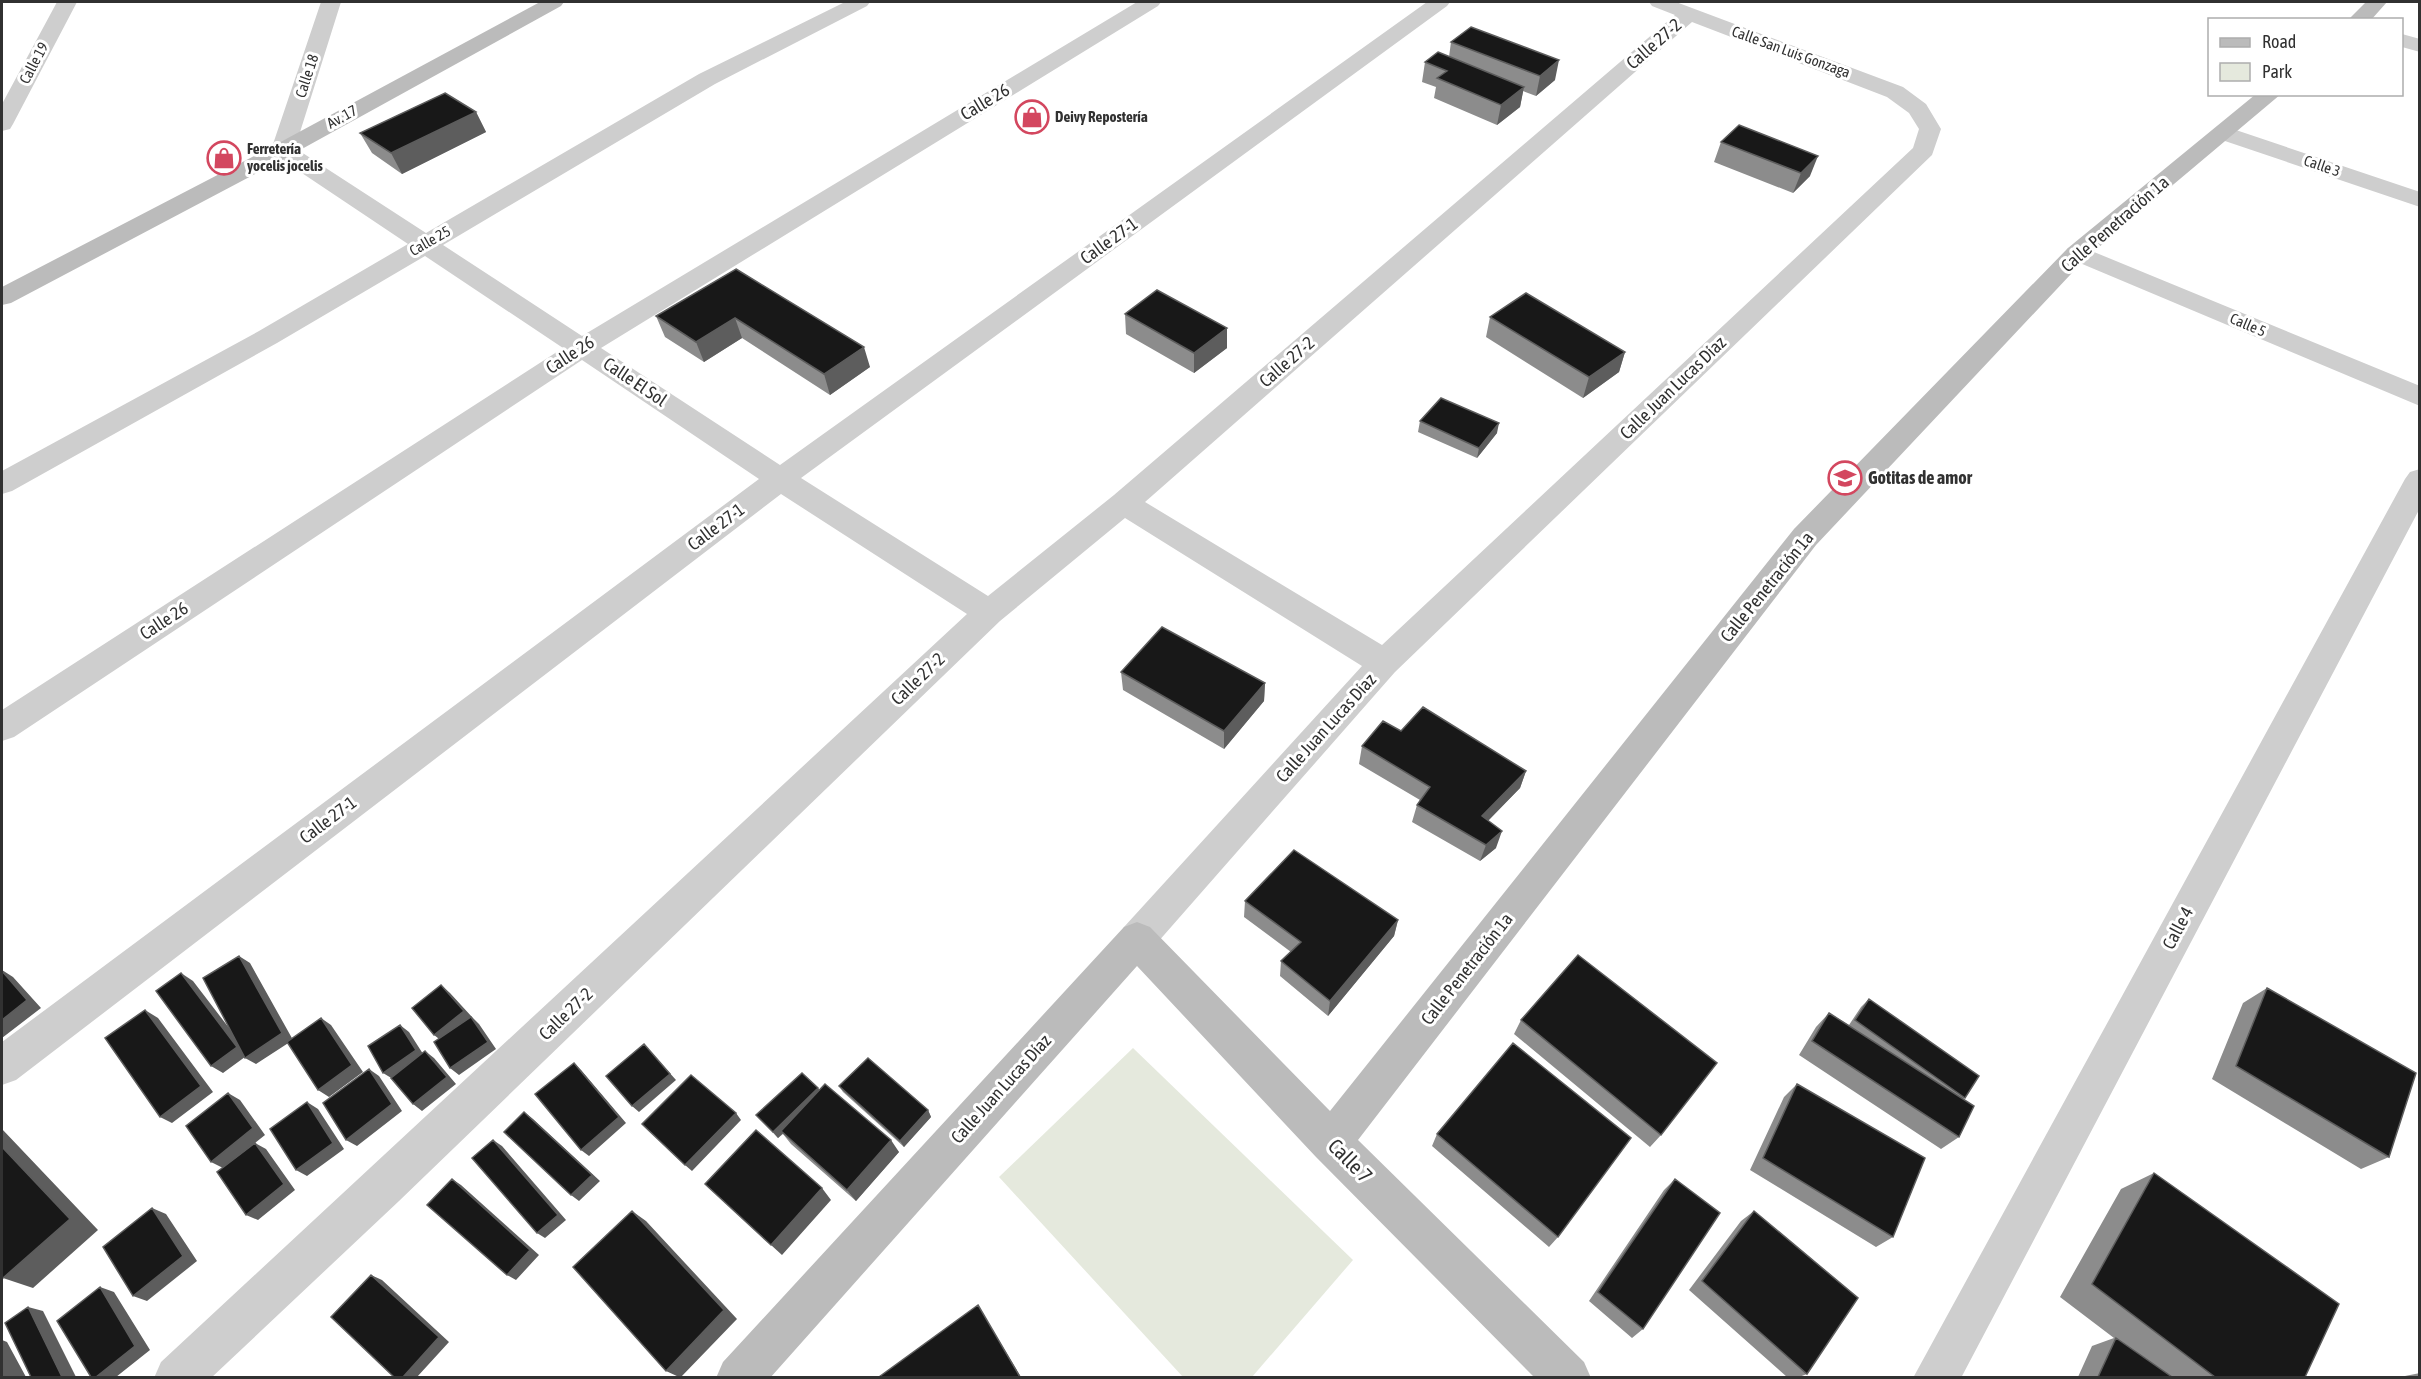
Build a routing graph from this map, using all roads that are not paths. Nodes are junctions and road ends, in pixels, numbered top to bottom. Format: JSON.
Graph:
{"nodes":[{"id":1,"x":67,"y":2,"type":"edge"},
{"id":2,"x":331,"y":2,"type":"edge"},
{"id":3,"x":554,"y":2,"type":"edge"},
{"id":4,"x":860,"y":2,"type":"edge"},
{"id":5,"x":1151,"y":2,"type":"edge"},
{"id":6,"x":1440,"y":2,"type":"edge"},
{"id":7,"x":1659,"y":2,"type":"edge"},
{"id":8,"x":2377,"y":2,"type":"edge"},
{"id":9,"x":1689,"y":14,"type":"junction"},
{"id":10,"x":2360,"y":18,"type":"edge"},
{"id":11,"x":2403,"y":40,"type":"edge"},
{"id":12,"x":2420,"y":45,"type":"edge"},
{"id":13,"x":2268,"y":96,"type":"edge"},
{"id":14,"x":1918,"y":109,"type":"joint"},
{"id":15,"x":2,"y":124,"type":"edge"},
{"id":16,"x":2224,"y":133,"type":"junction"},
{"id":17,"x":283,"y":150,"type":"junction"},
{"id":18,"x":2420,"y":200,"type":"edge"},
{"id":19,"x":426,"y":244,"type":"junction"},
{"id":20,"x":2076,"y":253,"type":"junction"},
{"id":21,"x":2,"y":297,"type":"edge"},
{"id":22,"x":583,"y":347,"type":"junction"},
{"id":23,"x":2420,"y":397,"type":"edge"},
{"id":24,"x":780,"y":479,"type":"junction"},
{"id":25,"x":2420,"y":479,"type":"edge"},
{"id":26,"x":2,"y":484,"type":"edge"},
{"id":27,"x":1124,"y":503,"type":"junction"},
{"id":28,"x":989,"y":612,"type":"junction"},
{"id":29,"x":1384,"y":663,"type":"junction"},
{"id":30,"x":2,"y":727,"type":"edge"},
{"id":31,"x":1137,"y":939,"type":"junction"},
{"id":32,"x":2,"y":1066,"type":"edge"},
{"id":33,"x":1331,"y":1142,"type":"junction"},
{"id":34,"x":177,"y":1377,"type":"edge"},
{"id":35,"x":739,"y":1377,"type":"edge"},
{"id":36,"x":1568,"y":1377,"type":"edge"},
{"id":37,"x":1936,"y":1377,"type":"edge"}],
"edges":[{"from":1,"to":15,"type":"street","name":"Calle 19"},
{"from":2,"to":17,"type":"street","name":"Calle 18"},
{"from":3,"to":17,"type":"main road","name":"Av. 17"},
{"from":4,"to":19,"type":"street","name":"Calle 25"},
{"from":5,"to":22,"type":"street","name":"Calle 26"},
{"from":6,"to":24,"type":"street","name":"Calle 27-1"},
{"from":7,"to":9,"type":"street","name":"Calle San Luis Gonzaga"},
{"from":8,"to":10,"type":"main road"},
{"from":9,"to":14,"type":"street","name":"Calle San Luis Gonzaga"},
{"from":9,"to":27,"type":"street","name":"Calle 27-2"},
{"from":11,"to":12,"type":"street"},
{"from":13,"to":16,"type":"main road","name":"Calle Penetración 1a"},
{"from":14,"to":29,"type":"street","name":"Calle Juan Lucas Díaz"},
{"from":16,"to":18,"type":"street","name":"Calle 3"},
{"from":16,"to":20,"type":"main road","name":"Calle Penetración 1a"},
{"from":17,"to":19,"type":"street","name":"Calle El Sol"},
{"from":17,"to":21,"type":"main road","name":"Av. 17"},
{"from":19,"to":22,"type":"street","name":"Calle El Sol"},
{"from":19,"to":26,"type":"street","name":"Calle 25"},
{"from":20,"to":23,"type":"street","name":"Calle 5"},
{"from":20,"to":33,"type":"main road","name":"Calle Penetración 1a"},
{"from":22,"to":24,"type":"street","name":"Calle El Sol"},
{"from":22,"to":30,"type":"street","name":"Calle 26"},
{"from":24,"to":28,"type":"street","name":"Calle El Sol"},
{"from":24,"to":32,"type":"street","name":"Calle 27-1"},
{"from":25,"to":37,"type":"street","name":"Calle 4"},
{"from":27,"to":28,"type":"street","name":"Calle 27-2"},
{"from":27,"to":29,"type":"street"},
{"from":28,"to":34,"type":"street","name":"Calle 27-2"},
{"from":29,"to":31,"type":"street","name":"Calle Juan Lucas Díaz"},
{"from":31,"to":33,"type":"main road","name":"Calle 7"},
{"from":31,"to":35,"type":"main road","name":"Calle Juan Lucas Díaz"},
{"from":33,"to":36,"type":"main road","name":"Calle 7"}]}
